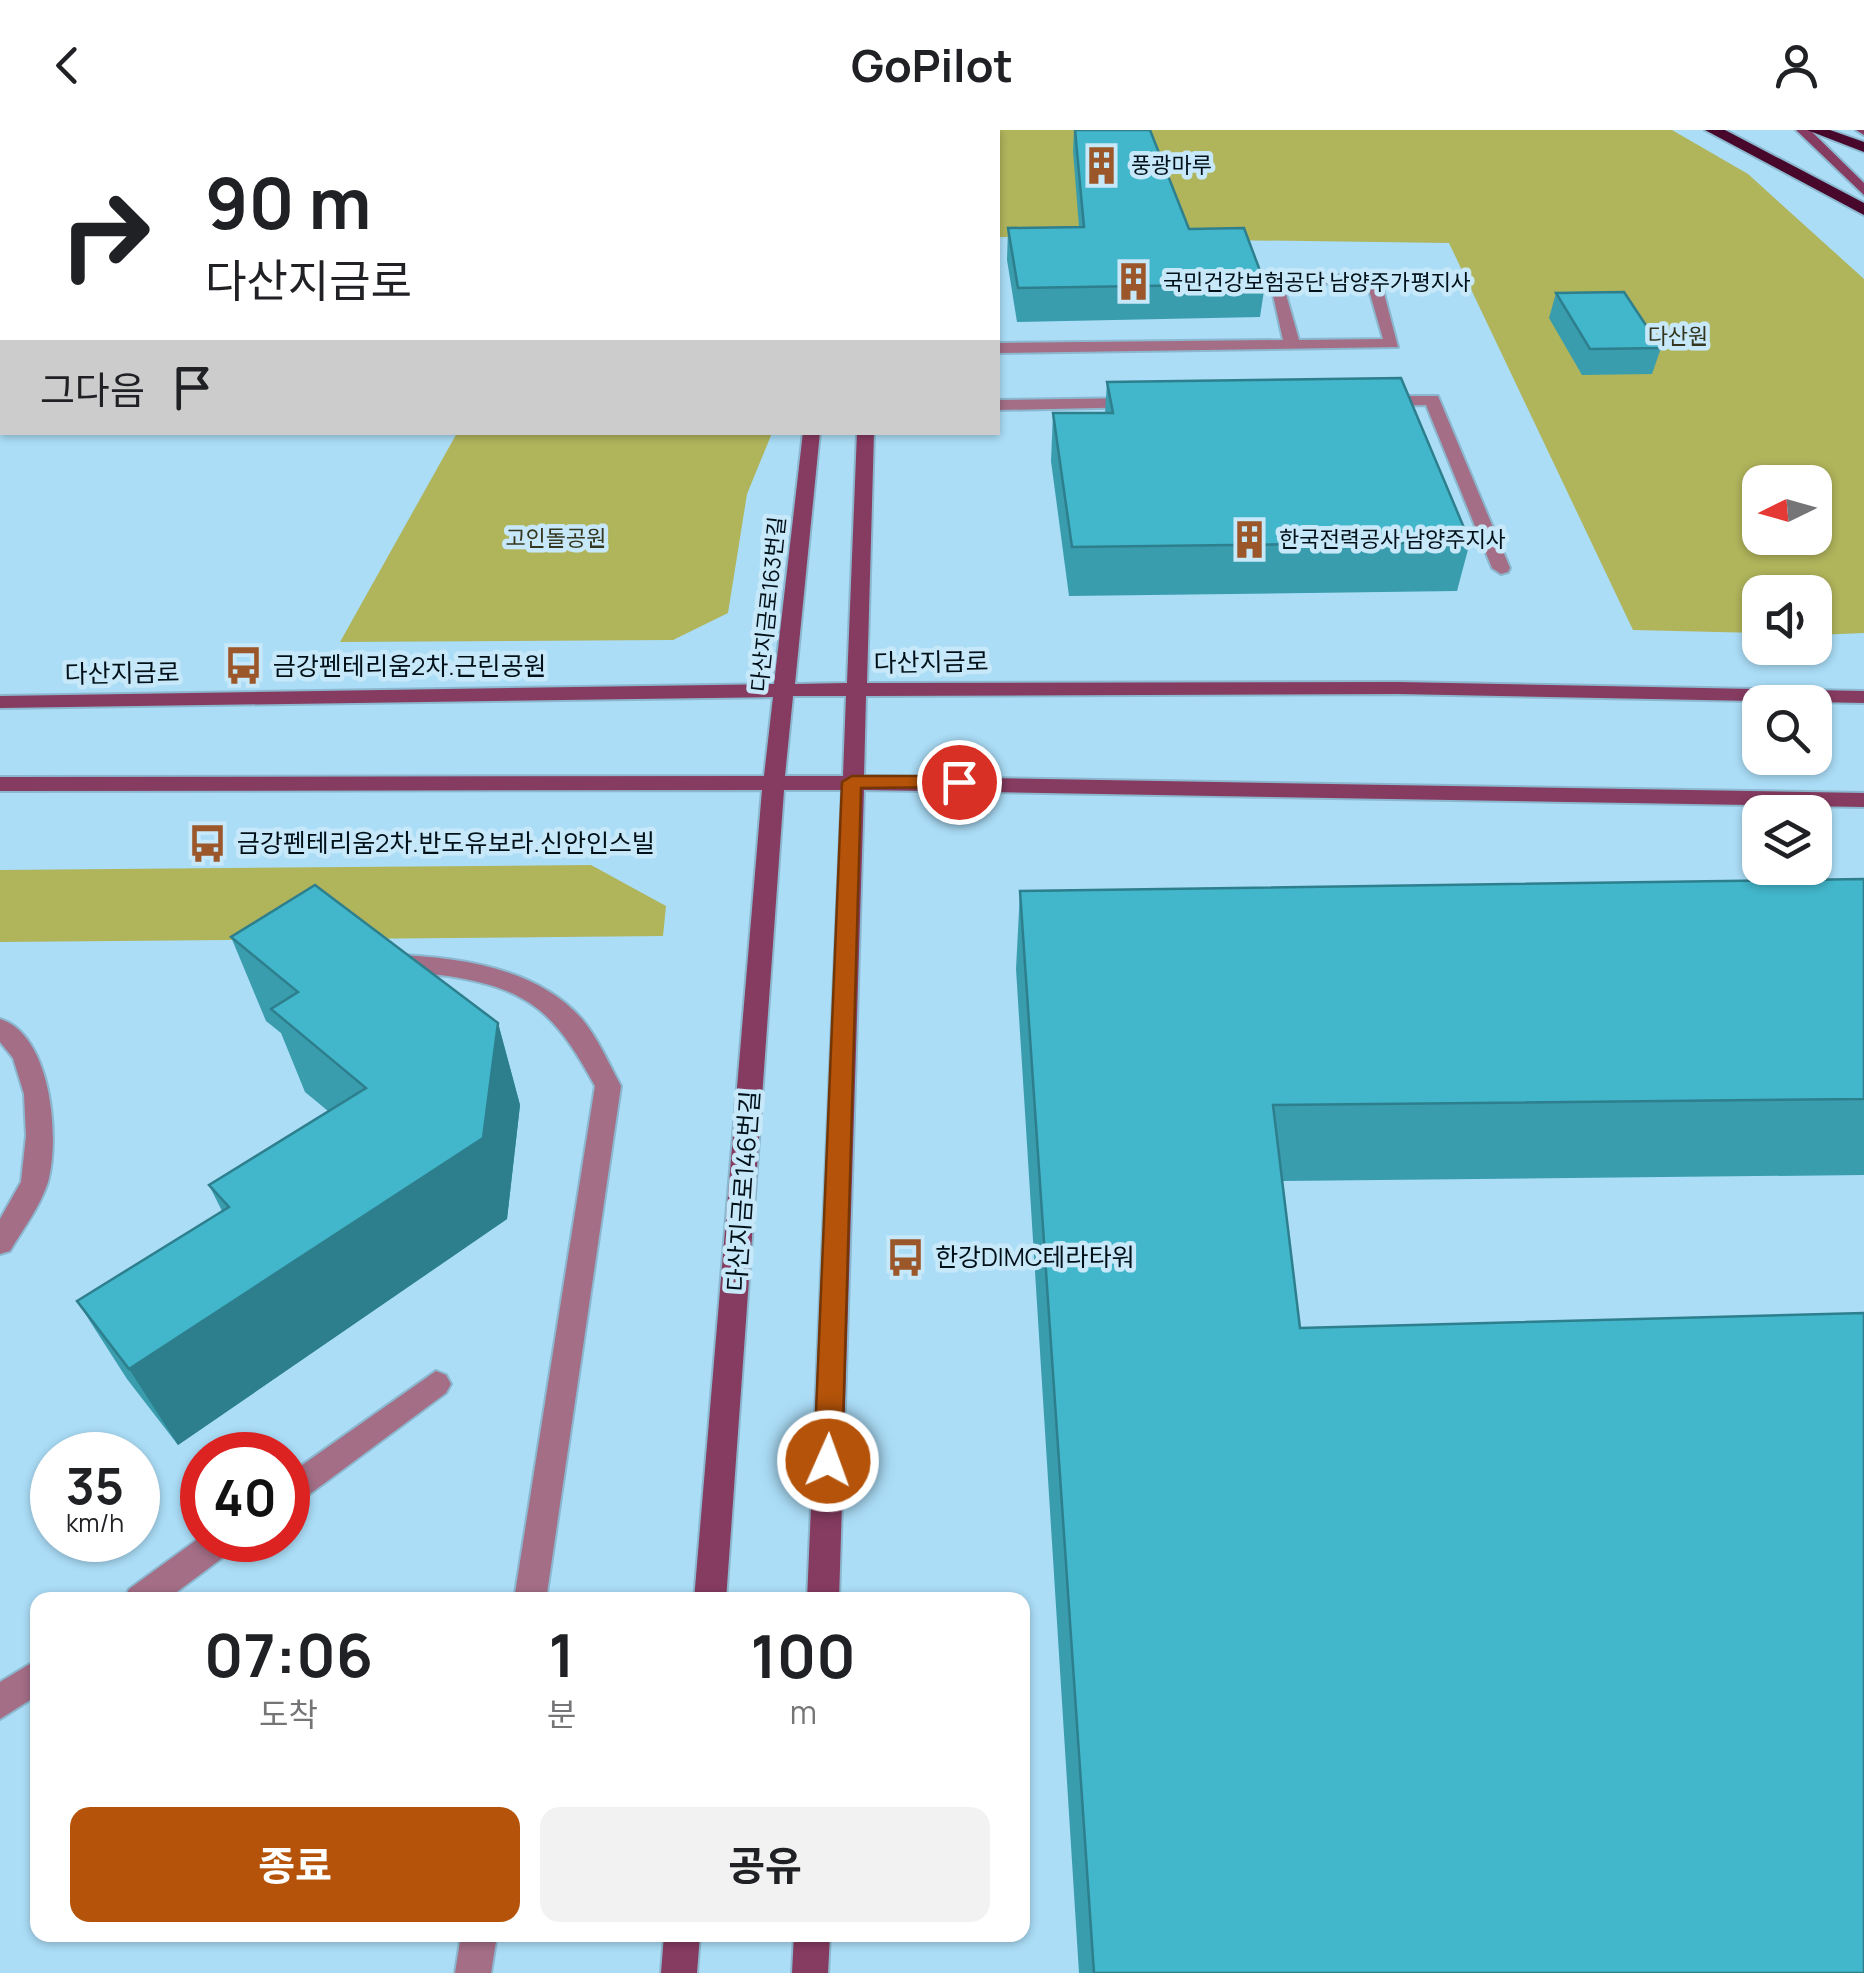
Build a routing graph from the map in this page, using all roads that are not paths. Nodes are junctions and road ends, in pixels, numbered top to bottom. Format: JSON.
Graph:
{"nodes":[{"id":1,"x":1712,"y":130,"type":"edge"},
{"id":2,"x":1803,"y":130,"type":"edge"},
{"id":3,"x":1814,"y":130,"type":"edge"},
{"id":4,"x":1864,"y":147,"type":"edge"},
{"id":5,"x":1864,"y":191,"type":"edge"},
{"id":6,"x":1864,"y":210,"type":"edge"},
{"id":7,"x":1292,"y":344,"type":"junction"},
{"id":8,"x":1000,"y":348,"type":"edge"},
{"id":9,"x":1353,"y":401,"type":"edge"},
{"id":10,"x":1156,"y":403,"type":"edge"},
{"id":11,"x":1000,"y":405,"type":"edge"},
{"id":12,"x":812,"y":435,"type":"edge"},
{"id":13,"x":866,"y":435,"type":"edge"},
{"id":14,"x":1502,"y":568,"type":"dead end"},
{"id":15,"x":854,"y":692,"type":"junction"},
{"id":16,"x":784,"y":693,"type":"junction"},
{"id":17,"x":1864,"y":697,"type":"edge"},
{"id":18,"x":0,"y":702,"type":"edge"},
{"id":19,"x":774,"y":782,"type":"junction"},
{"id":20,"x":852,"y":782,"type":"junction"},
{"id":21,"x":0,"y":784,"type":"edge"},
{"id":22,"x":1864,"y":800,"type":"edge"},
{"id":23,"x":395,"y":963,"type":"edge"},
{"id":24,"x":0,"y":1028,"type":"edge"},
{"id":25,"x":0,"y":1244,"type":"edge"},
{"id":26,"x":436,"y":1384,"type":"dead end"},
{"id":27,"x":310,"y":1476,"type":"edge"},
{"id":28,"x":192,"y":1562,"type":"edge"},
{"id":29,"x":151,"y":1592,"type":"edge"},
{"id":30,"x":531,"y":1592,"type":"edge"},
{"id":31,"x":711,"y":1592,"type":"edge"},
{"id":32,"x":823,"y":1592,"type":"edge"},
{"id":33,"x":30,"y":1680,"type":"edge"},
{"id":34,"x":0,"y":1702,"type":"edge"},
{"id":35,"x":478,"y":1942,"type":"edge"},
{"id":36,"x":681,"y":1942,"type":"edge"},
{"id":37,"x":812,"y":1942,"type":"edge"},
{"id":38,"x":474,"y":1973,"type":"edge"},
{"id":39,"x":679,"y":1973,"type":"edge"},
{"id":40,"x":810,"y":1973,"type":"edge"}],
"edges":[{"from":1,"to":6,"type":"highway"},
{"from":2,"to":5,"type":"street"},
{"from":3,"to":4,"type":"highway"},
{"from":7,"to":7,"type":"lane"},
{"from":7,"to":8,"type":"lane"},
{"from":9,"to":14,"type":"lane"},
{"from":10,"to":11,"type":"lane"},
{"from":12,"to":16,"type":"street","name":"다산지금로163번길"},
{"from":13,"to":15,"type":"street"},
{"from":15,"to":16,"type":"street","name":"다산지금로"},
{"from":15,"to":17,"type":"street","name":"다산지금로"},
{"from":15,"to":20,"type":"street"},
{"from":16,"to":18,"type":"street","name":"다산지금로"},
{"from":16,"to":19,"type":"street","name":"다산지금로163번길"},
{"from":19,"to":20,"type":"street"},
{"from":19,"to":21,"type":"street"},
{"from":19,"to":31,"type":"street","name":"다산지금로146번길"},
{"from":20,"to":22,"type":"street"},
{"from":20,"to":32,"type":"street"},
{"from":23,"to":30,"type":"lane"},
{"from":24,"to":25,"type":"lane"},
{"from":26,"to":27,"type":"lane"},
{"from":28,"to":29,"type":"lane"},
{"from":33,"to":34,"type":"lane"},
{"from":35,"to":38,"type":"lane"},
{"from":36,"to":39,"type":"street"},
{"from":37,"to":40,"type":"street"}]}
